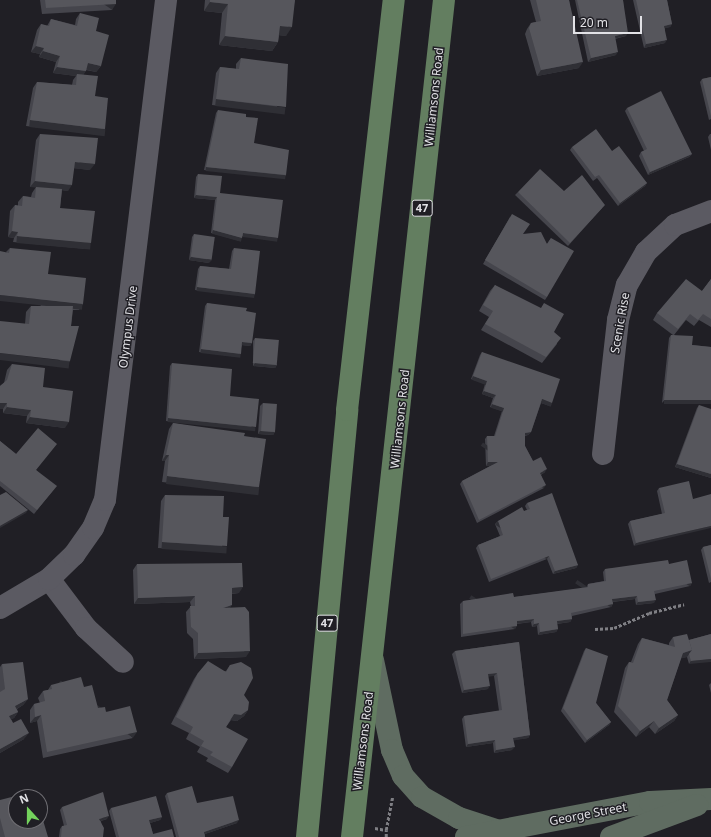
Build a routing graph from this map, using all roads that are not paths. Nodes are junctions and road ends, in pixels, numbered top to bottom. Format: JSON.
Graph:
{"nodes":[{"id":1,"x":166,"y":0,"type":"edge"},
{"id":2,"x":394,"y":0,"type":"edge"},
{"id":3,"x":444,"y":0,"type":"edge"},
{"id":4,"x":711,"y":211,"type":"edge"},
{"id":5,"x":603,"y":454,"type":"dead end"},
{"id":6,"x":49,"y":579,"type":"junction"},
{"id":7,"x":0,"y":608,"type":"edge"},
{"id":8,"x":372,"y":655,"type":"junction"},
{"id":9,"x":123,"y":662,"type":"dead end"},
{"id":10,"x":711,"y":799,"type":"edge"},
{"id":11,"x":495,"y":830,"type":"junction"},
{"id":12,"x":307,"y":837,"type":"edge"},
{"id":13,"x":352,"y":837,"type":"edge"},
{"id":14,"x":466,"y":837,"type":"edge"},
{"id":15,"x":611,"y":837,"type":"edge"}],
"edges":[{"from":1,"to":6,"type":"street","name":"Olympus Drive"},
{"from":2,"to":12,"type":"main road","number":"47"},
{"from":3,"to":8,"type":"main road","name":"Williamsons Road","number":"47"},
{"from":4,"to":5,"type":"street","name":"Scenic Rise"},
{"from":6,"to":7,"type":"street","name":"Olympus Drive"},
{"from":6,"to":9,"type":"street"},
{"from":8,"to":11,"type":"main road"},
{"from":8,"to":13,"type":"main road","name":"Williamsons Road","number":"47"},
{"from":10,"to":11,"type":"main road","name":"George Street"},
{"from":10,"to":15,"type":"main road","name":"George Street"},
{"from":11,"to":14,"type":"main road","name":"George Street"}]}
